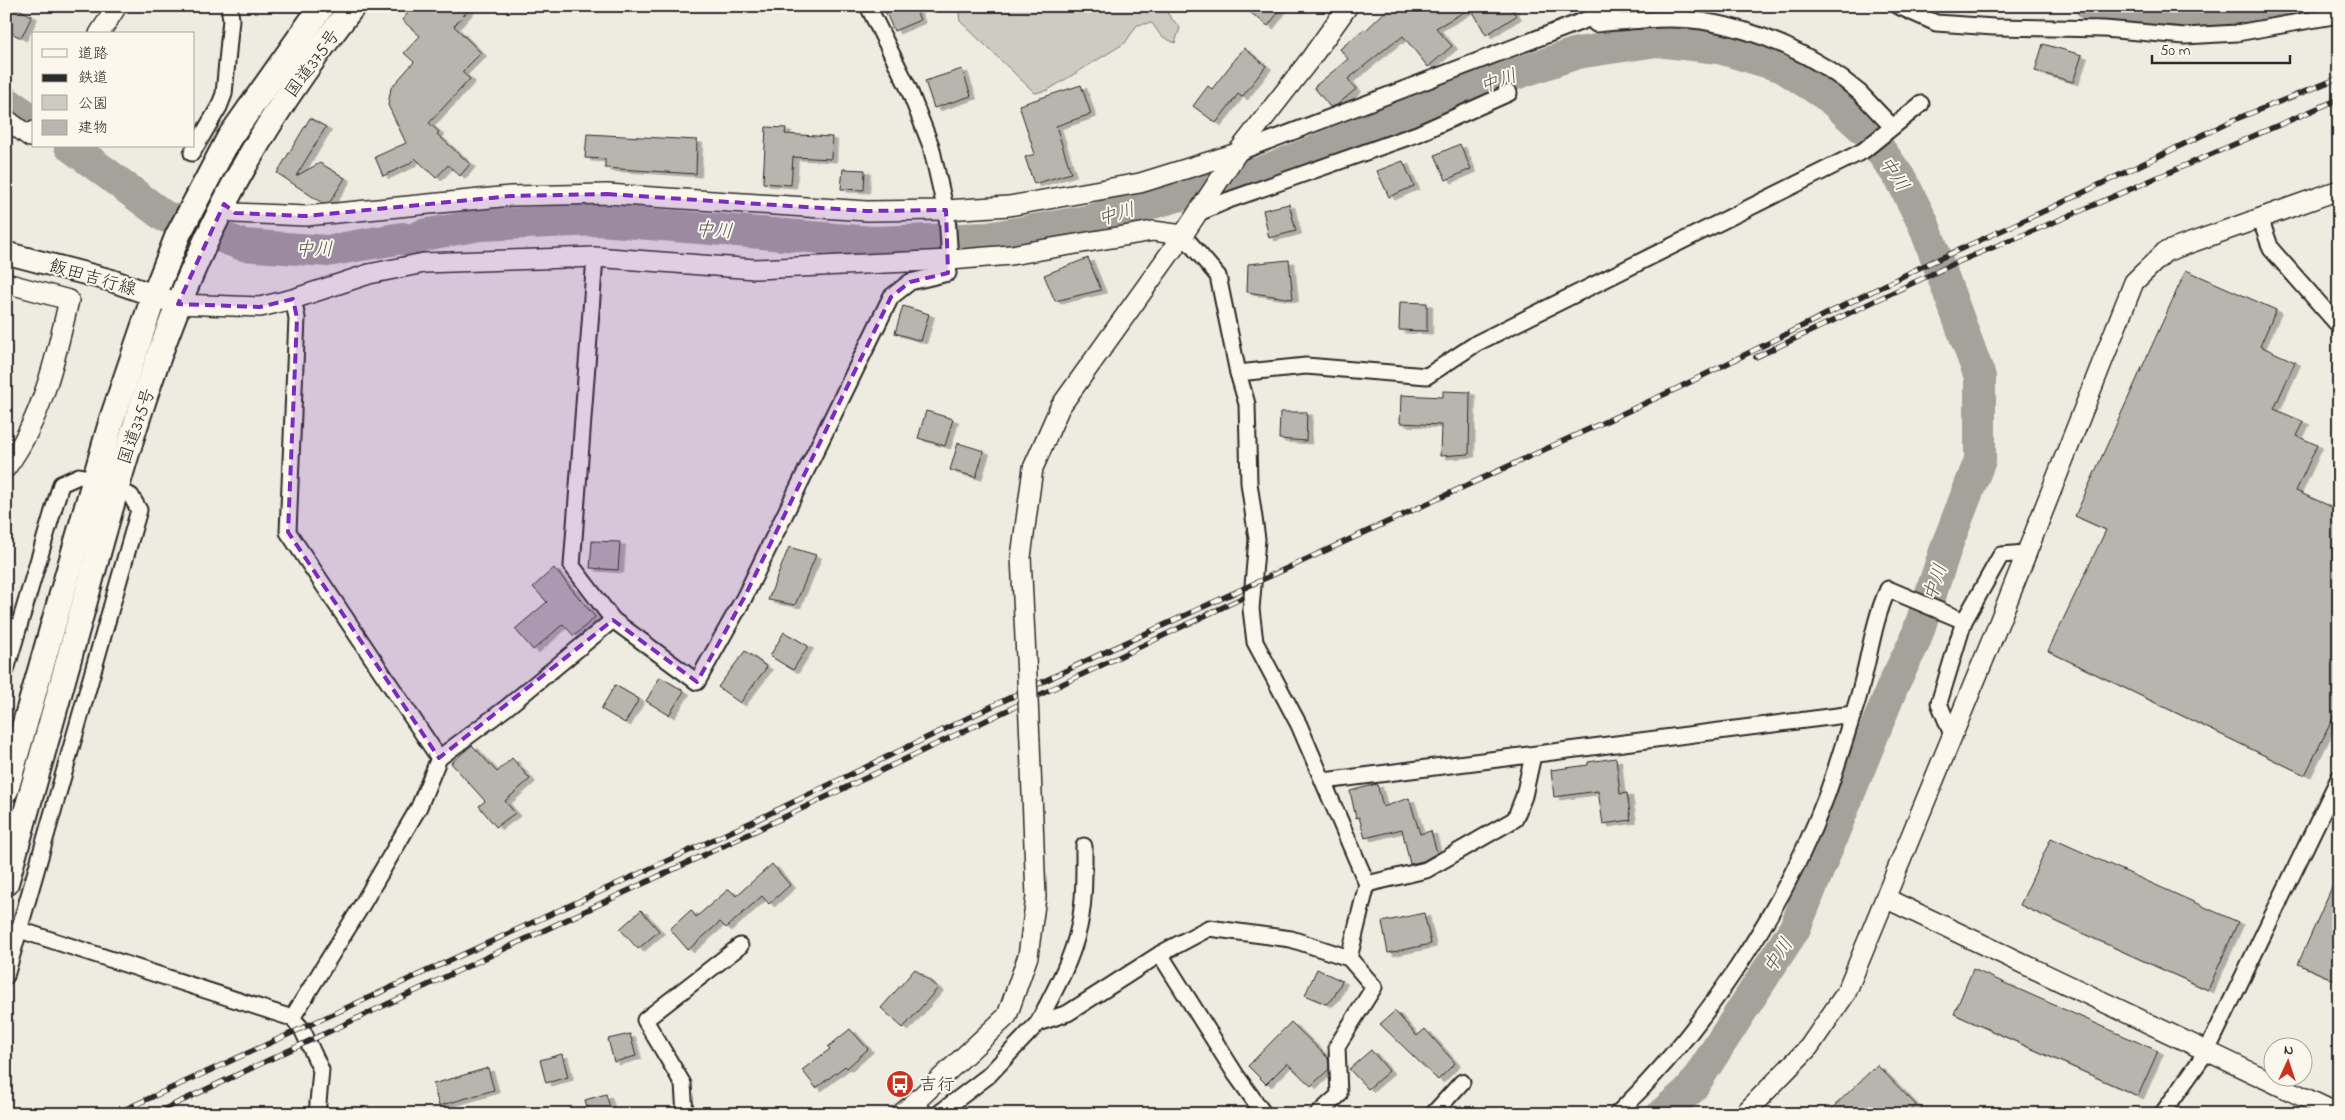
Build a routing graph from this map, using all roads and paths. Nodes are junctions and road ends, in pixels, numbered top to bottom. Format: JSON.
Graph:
{"nodes":[{"id":1,"x":117,"y":6,"type":"edge"},
{"id":2,"x":229,"y":6,"type":"edge"},
{"id":3,"x":322,"y":6,"type":"edge"},
{"id":4,"x":353,"y":6,"type":"edge"},
{"id":5,"x":868,"y":6,"type":"edge"},
{"id":6,"x":1348,"y":6,"type":"edge"},
{"id":7,"x":1622,"y":6,"type":"edge"},
{"id":8,"x":1898,"y":6,"type":"edge"},
{"id":9,"x":2339,"y":14,"type":"edge"},
{"id":10,"x":1590,"y":18,"type":"junction"},
{"id":11,"x":100,"y":32,"type":"edge"},
{"id":12,"x":1509,"y":94,"type":"dead end"},
{"id":13,"x":1921,"y":104,"type":"dead end"},
{"id":14,"x":6,"y":119,"type":"edge"},
{"id":15,"x":208,"y":127,"type":"junction"},
{"id":16,"x":1889,"y":128,"type":"junction"},
{"id":17,"x":32,"y":134,"type":"edge"},
{"id":18,"x":229,"y":138,"type":"junction"},
{"id":19,"x":192,"y":153,"type":"dead end"},
{"id":20,"x":1237,"y":153,"type":"junction"},
{"id":21,"x":2339,"y":190,"type":"edge"},
{"id":22,"x":222,"y":207,"type":"junction"},
{"id":23,"x":946,"y":213,"type":"junction"},
{"id":24,"x":1196,"y":214,"type":"junction"},
{"id":25,"x":2260,"y":218,"type":"junction"},
{"id":26,"x":1183,"y":235,"type":"junction"},
{"id":27,"x":6,"y":253,"type":"edge"},
{"id":28,"x":950,"y":255,"type":"junction"},
{"id":29,"x":595,"y":257,"type":"junction"},
{"id":30,"x":6,"y":283,"type":"edge"},
{"id":31,"x":154,"y":296,"type":"junction"},
{"id":32,"x":293,"y":299,"type":"junction"},
{"id":33,"x":178,"y":304,"type":"junction"},
{"id":34,"x":2339,"y":326,"type":"edge"},
{"id":35,"x":1238,"y":373,"type":"junction"},
{"id":36,"x":6,"y":468,"type":"edge"},
{"id":37,"x":105,"y":484,"type":"junction"},
{"id":38,"x":2026,"y":553,"type":"junction"},
{"id":39,"x":1960,"y":618,"type":"junction"},
{"id":40,"x":613,"y":620,"type":"junction"},
{"id":41,"x":6,"y":670,"type":"edge"},
{"id":42,"x":1853,"y":714,"type":"junction"},
{"id":43,"x":1953,"y":737,"type":"junction"},
{"id":44,"x":1533,"y":755,"type":"junction"},
{"id":45,"x":440,"y":758,"type":"junction"},
{"id":46,"x":2339,"y":778,"type":"edge"},
{"id":47,"x":1324,"y":781,"type":"junction"},
{"id":48,"x":6,"y":790,"type":"edge"},
{"id":49,"x":1084,"y":846,"type":"dead end"},
{"id":50,"x":6,"y":883,"type":"edge"},
{"id":51,"x":1366,"y":884,"type":"junction"},
{"id":52,"x":1885,"y":898,"type":"junction"},
{"id":53,"x":13,"y":931,"type":"edge"},
{"id":54,"x":740,"y":946,"type":"dead end"},
{"id":55,"x":1160,"y":954,"type":"junction"},
{"id":56,"x":1349,"y":958,"type":"junction"},
{"id":57,"x":6,"y":976,"type":"edge"},
{"id":58,"x":292,"y":1018,"type":"junction"},
{"id":59,"x":1038,"y":1023,"type":"junction"},
{"id":60,"x":2207,"y":1051,"type":"junction"},
{"id":61,"x":1462,"y":1082,"type":"dead end"},
{"id":62,"x":914,"y":1110,"type":"edge"},
{"id":63,"x":317,"y":1114,"type":"edge"},
{"id":64,"x":685,"y":1114,"type":"edge"},
{"id":65,"x":938,"y":1114,"type":"edge"},
{"id":66,"x":1264,"y":1114,"type":"edge"},
{"id":67,"x":1318,"y":1114,"type":"edge"},
{"id":68,"x":1433,"y":1114,"type":"edge"},
{"id":69,"x":1617,"y":1114,"type":"edge"},
{"id":70,"x":1744,"y":1114,"type":"edge"},
{"id":71,"x":2162,"y":1114,"type":"edge"},
{"id":72,"x":2339,"y":1114,"type":"edge"}],
"edges":[{"from":1,"to":11,"type":"street"},
{"from":2,"to":15,"type":"street"},
{"from":3,"to":18,"type":"highway","name":"国道375号"},
{"from":4,"to":22,"type":"highway","name":"国道375号"},
{"from":5,"to":23,"type":"street"},
{"from":6,"to":20,"type":"street"},
{"from":7,"to":10,"type":"street"},
{"from":8,"to":9,"type":"street"},
{"from":10,"to":16,"type":"street"},
{"from":10,"to":20,"type":"street"},
{"from":12,"to":24,"type":"street"},
{"from":13,"to":16,"type":"street"},
{"from":14,"to":17,"type":"street"},
{"from":15,"to":18,"type":"street"},
{"from":15,"to":19,"type":"street"},
{"from":16,"to":35,"type":"street"},
{"from":18,"to":31,"type":"highway","name":"国道375号"},
{"from":20,"to":23,"type":"street"},
{"from":20,"to":24,"type":"street"},
{"from":21,"to":25,"type":"street"},
{"from":22,"to":23,"type":"street"},
{"from":22,"to":33,"type":"highway","name":"国道375号"},
{"from":23,"to":28,"type":"street"},
{"from":24,"to":26,"type":"street"},
{"from":25,"to":34,"type":"street"},
{"from":25,"to":38,"type":"street"},
{"from":26,"to":28,"type":"street"},
{"from":26,"to":35,"type":"street"},
{"from":26,"to":62,"type":"street","bridge":true},
{"from":27,"to":31,"type":"main road","name":"飯田吉行線"},
{"from":28,"to":29,"type":"street"},
{"from":28,"to":40,"type":"street"},
{"from":29,"to":32,"type":"street"},
{"from":29,"to":40,"type":"street"},
{"from":30,"to":36,"type":"street"},
{"from":31,"to":33,"type":"main road","name":"飯田吉行線"},
{"from":31,"to":37,"type":"highway","name":"国道375号"},
{"from":32,"to":33,"type":"street"},
{"from":32,"to":45,"type":"street"},
{"from":33,"to":37,"type":"highway","name":"国道375号"},
{"from":35,"to":47,"type":"street"},
{"from":37,"to":41,"type":"street"},
{"from":37,"to":48,"type":"highway","name":"国道375号"},
{"from":37,"to":50,"type":"highway","name":"国道375号"},
{"from":37,"to":53,"type":"street"},
{"from":38,"to":39,"type":"street"},
{"from":38,"to":43,"type":"street"},
{"from":39,"to":42,"type":"street"},
{"from":39,"to":43,"type":"street"},
{"from":40,"to":45,"type":"street"},
{"from":42,"to":44,"type":"street"},
{"from":42,"to":69,"type":"street"},
{"from":43,"to":52,"type":"street"},
{"from":44,"to":47,"type":"street"},
{"from":44,"to":51,"type":"street"},
{"from":45,"to":58,"type":"street"},
{"from":46,"to":60,"type":"street"},
{"from":47,"to":51,"type":"street"},
{"from":49,"to":59,"type":"street"},
{"from":51,"to":56,"type":"street"},
{"from":52,"to":60,"type":"street"},
{"from":52,"to":70,"type":"street"},
{"from":53,"to":57,"type":"street"},
{"from":53,"to":58,"type":"street"},
{"from":54,"to":64,"type":"street"},
{"from":55,"to":56,"type":"street"},
{"from":55,"to":59,"type":"street"},
{"from":55,"to":66,"type":"street"},
{"from":56,"to":67,"type":"street"},
{"from":58,"to":63,"type":"street"},
{"from":59,"to":65,"type":"street"},
{"from":60,"to":71,"type":"street"},
{"from":60,"to":72,"type":"street"},
{"from":61,"to":68,"type":"street"}]}
